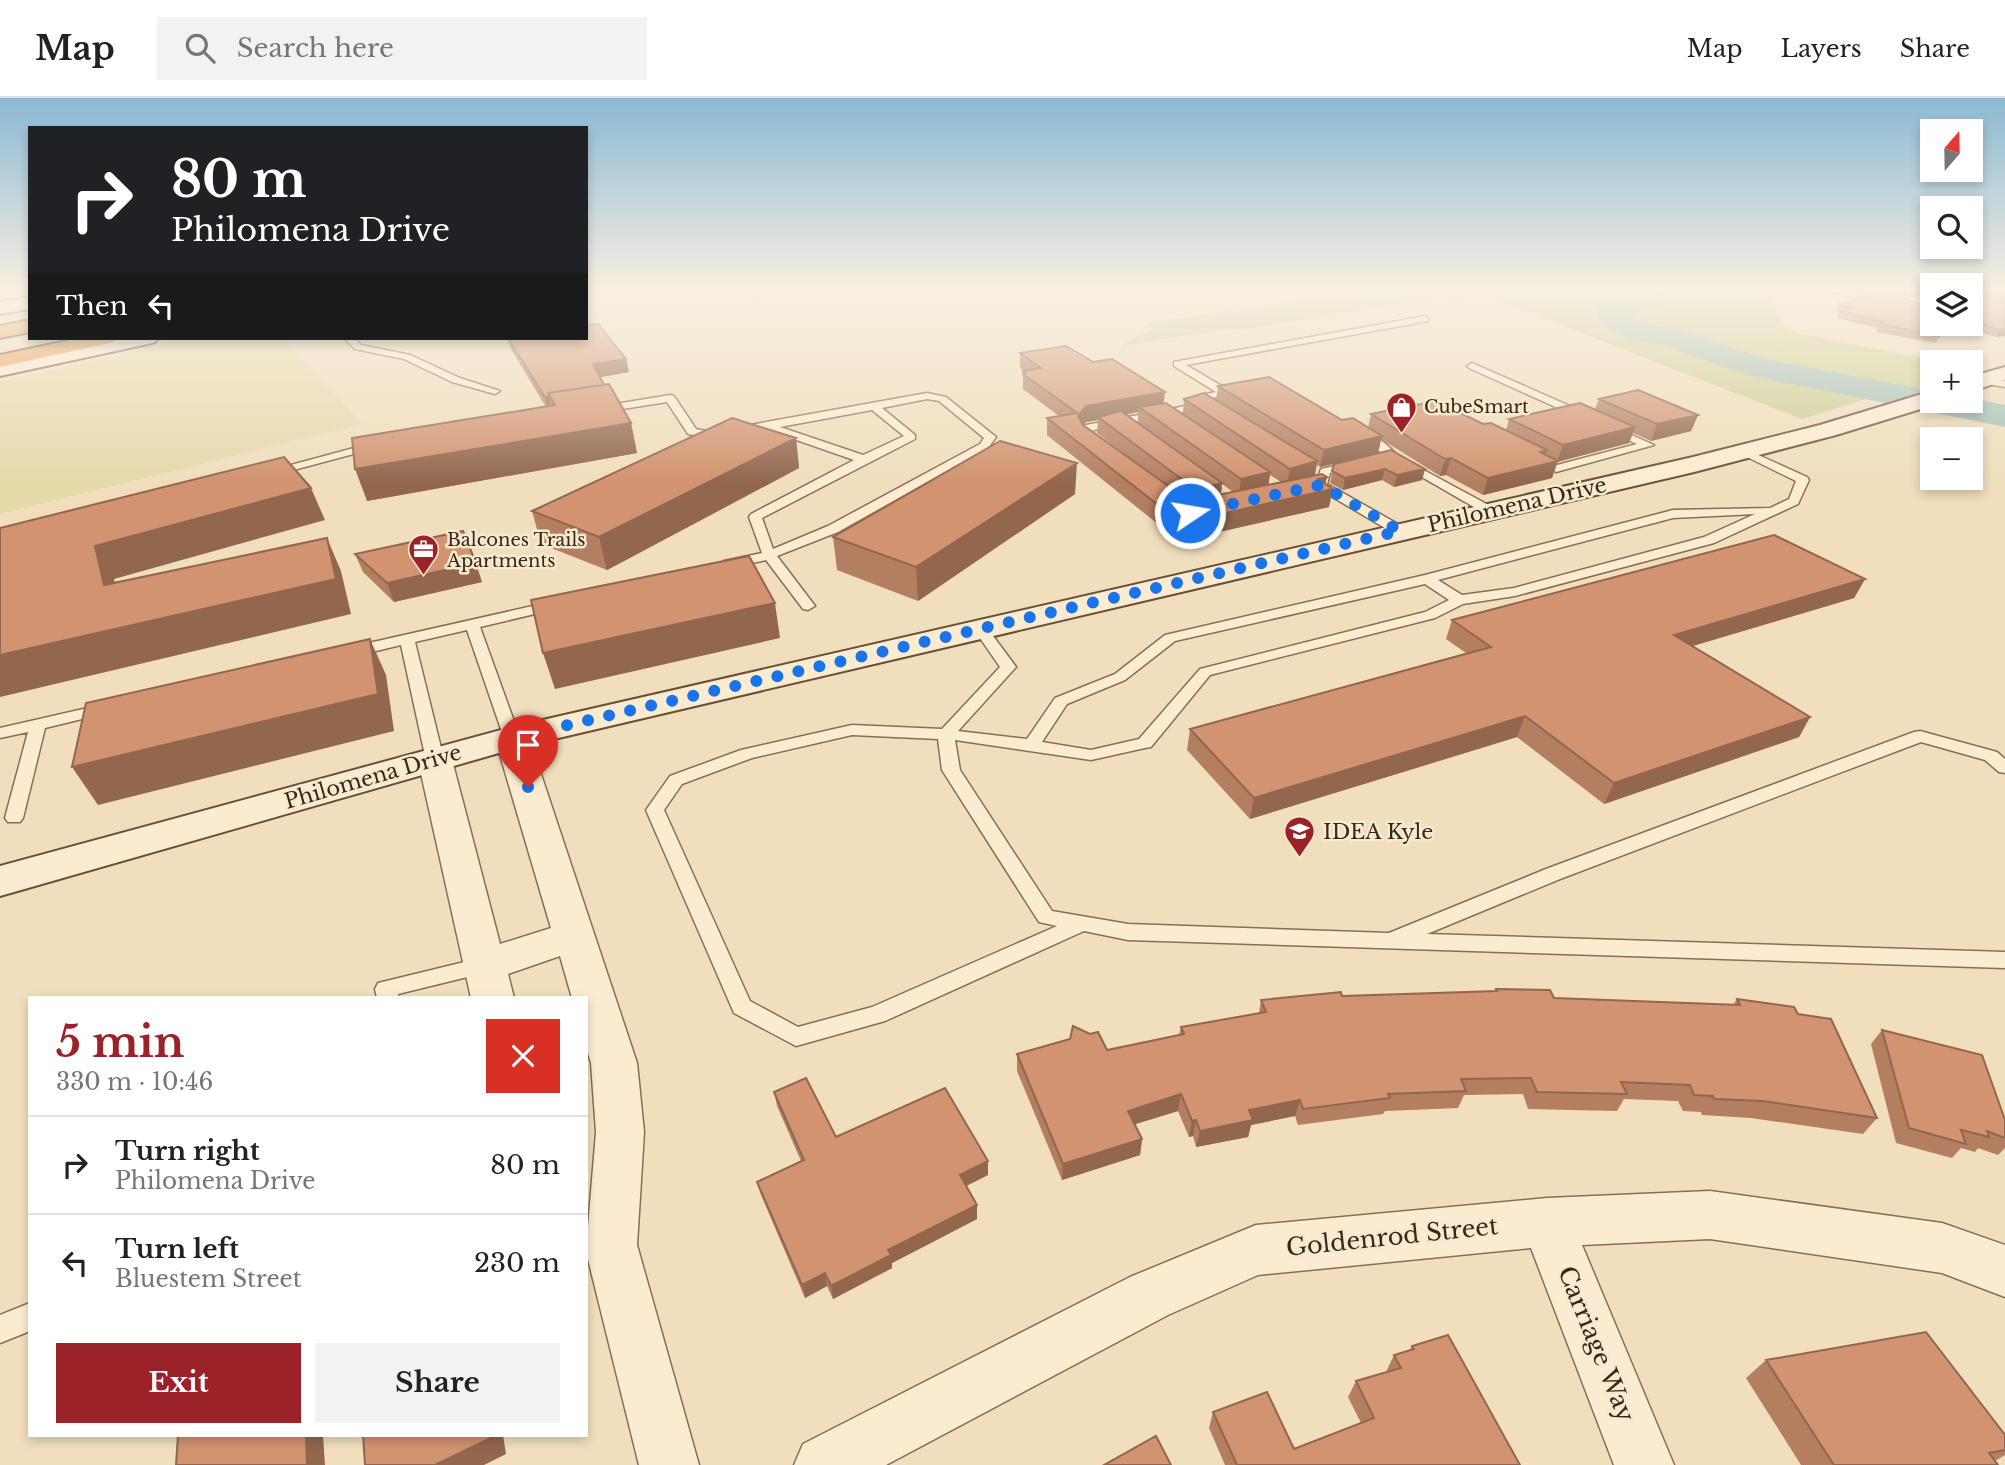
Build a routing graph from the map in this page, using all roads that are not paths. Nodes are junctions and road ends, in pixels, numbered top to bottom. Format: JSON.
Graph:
{"nodes":[{"id":1,"x":24,"y":356,"type":"edge"},
{"id":2,"x":66,"y":356,"type":"edge"},
{"id":3,"x":401,"y":356,"type":"edge"},
{"id":4,"x":1222,"y":356,"type":"edge"},
{"id":5,"x":0,"y":361,"type":"edge"},
{"id":6,"x":1472,"y":366,"type":"dead end"},
{"id":7,"x":0,"y":370,"type":"edge"},
{"id":8,"x":1249,"y":389,"type":"edge"},
{"id":9,"x":495,"y":391,"type":"dead end"},
{"id":10,"x":1226,"y":393,"type":"junction"},
{"id":11,"x":1201,"y":400,"type":"junction"},
{"id":12,"x":1920,"y":402,"type":"edge"},
{"id":13,"x":874,"y":406,"type":"junction"},
{"id":14,"x":1213,"y":408,"type":"edge"},
{"id":15,"x":589,"y":411,"type":"edge"},
{"id":16,"x":1166,"y":412,"type":"junction"},
{"id":17,"x":1177,"y":420,"type":"edge"},
{"id":18,"x":1374,"y":423,"type":"edge"},
{"id":19,"x":766,"y":426,"type":"junction"},
{"id":20,"x":387,"y":443,"type":"edge"},
{"id":21,"x":1521,"y":451,"type":"edge"},
{"id":22,"x":1108,"y":452,"type":"edge"},
{"id":23,"x":1745,"y":452,"type":"junction"},
{"id":24,"x":1391,"y":455,"type":"junction"},
{"id":25,"x":1378,"y":458,"type":"edge"},
{"id":26,"x":864,"y":459,"type":"junction"},
{"id":27,"x":1365,"y":461,"type":"edge"},
{"id":28,"x":254,"y":476,"type":"edge"},
{"id":29,"x":1320,"y":477,"type":"junction"},
{"id":30,"x":1296,"y":490,"type":"edge"},
{"id":31,"x":1776,"y":509,"type":"junction"},
{"id":32,"x":1490,"y":511,"type":"junction"},
{"id":33,"x":1400,"y":531,"type":"junction"},
{"id":34,"x":769,"y":555,"type":"junction"},
{"id":35,"x":715,"y":568,"type":"edge"},
{"id":36,"x":1427,"y":579,"type":"junction"},
{"id":37,"x":1459,"y":600,"type":"junction"},
{"id":38,"x":566,"y":602,"type":"edge"},
{"id":39,"x":808,"y":606,"type":"dead end"},
{"id":40,"x":472,"y":624,"type":"junction"},
{"id":41,"x":980,"y":628,"type":"junction"},
{"id":42,"x":407,"y":639,"type":"junction"},
{"id":43,"x":338,"y":655,"type":"edge"},
{"id":44,"x":120,"y":706,"type":"edge"},
{"id":45,"x":38,"y":724,"type":"junction"},
{"id":46,"x":0,"y":733,"type":"edge"},
{"id":47,"x":946,"y":734,"type":"junction"},
{"id":48,"x":512,"y":738,"type":"junction"},
{"id":49,"x":1031,"y":745,"type":"junction"},
{"id":50,"x":435,"y":760,"type":"junction"},
{"id":51,"x":2005,"y":768,"type":"edge"},
{"id":52,"x":14,"y":818,"type":"dead end"},
{"id":53,"x":0,"y":881,"type":"edge"},
{"id":54,"x":1084,"y":923,"type":"junction"},
{"id":55,"x":574,"y":936,"type":"junction"},
{"id":56,"x":1389,"y":941,"type":"junction"},
{"id":57,"x":2005,"y":960,"type":"edge"},
{"id":58,"x":489,"y":981,"type":"edge"},
{"id":59,"x":388,"y":996,"type":"edge"},
{"id":60,"x":1547,"y":1222,"type":"junction"},
{"id":61,"x":599,"y":1227,"type":"edge"},
{"id":62,"x":2005,"y":1271,"type":"edge"},
{"id":63,"x":28,"y":1318,"type":"edge"},
{"id":64,"x":0,"y":1329,"type":"edge"},
{"id":65,"x":669,"y":1465,"type":"edge"},
{"id":66,"x":824,"y":1465,"type":"edge"},
{"id":67,"x":1644,"y":1465,"type":"edge"}],
"edges":[{"from":1,"to":5,"type":"highway"},
{"from":2,"to":7,"type":"street"},
{"from":3,"to":9,"type":"lane"},
{"from":4,"to":10,"type":"lane"},
{"from":6,"to":21,"type":"lane"},
{"from":8,"to":10,"type":"lane"},
{"from":10,"to":11,"type":"lane"},
{"from":11,"to":14,"type":"lane"},
{"from":11,"to":16,"type":"lane"},
{"from":12,"to":23,"type":"street","name":"Philomena Drive"},
{"from":13,"to":19,"type":"lane"},
{"from":13,"to":26,"type":"lane"},
{"from":13,"to":34,"type":"lane"},
{"from":15,"to":19,"type":"lane"},
{"from":16,"to":17,"type":"lane"},
{"from":16,"to":22,"type":"lane"},
{"from":18,"to":24,"type":"lane"},
{"from":19,"to":26,"type":"lane"},
{"from":20,"to":28,"type":"lane"},
{"from":23,"to":31,"type":"lane"},
{"from":23,"to":32,"type":"street","name":"Philomena Drive"},
{"from":24,"to":25,"type":"lane"},
{"from":24,"to":32,"type":"lane"},
{"from":26,"to":34,"type":"lane"},
{"from":27,"to":29,"type":"lane"},
{"from":29,"to":30,"type":"lane"},
{"from":29,"to":33,"type":"lane"},
{"from":31,"to":36,"type":"lane"},
{"from":31,"to":37,"type":"lane"},
{"from":32,"to":33,"type":"street","name":"Philomena Drive"},
{"from":33,"to":41,"type":"street","name":"Philomena Drive"},
{"from":34,"to":35,"type":"lane"},
{"from":34,"to":39,"type":"lane"},
{"from":36,"to":37,"type":"lane"},
{"from":36,"to":49,"type":"lane"},
{"from":37,"to":49,"type":"lane"},
{"from":38,"to":40,"type":"lane"},
{"from":40,"to":42,"type":"lane"},
{"from":40,"to":48,"type":"lane"},
{"from":41,"to":47,"type":"lane"},
{"from":41,"to":48,"type":"street","name":"Philomena Drive"},
{"from":42,"to":43,"type":"lane"},
{"from":42,"to":50,"type":"lane"},
{"from":44,"to":45,"type":"lane"},
{"from":45,"to":46,"type":"lane"},
{"from":45,"to":52,"type":"lane"},
{"from":47,"to":49,"type":"lane"},
{"from":47,"to":54,"type":"lane"},
{"from":47,"to":54,"type":"lane"},
{"from":48,"to":50,"type":"street","name":"Philomena Drive"},
{"from":48,"to":55,"type":"street"},
{"from":50,"to":53,"type":"street","name":"Philomena Drive"},
{"from":50,"to":58,"type":"street"},
{"from":51,"to":56,"type":"lane"},
{"from":54,"to":56,"type":"lane"},
{"from":55,"to":58,"type":"street"},
{"from":55,"to":61,"type":"street"},
{"from":56,"to":57,"type":"lane"},
{"from":58,"to":59,"type":"lane"},
{"from":60,"to":62,"type":"street","name":"Goldenrod Street"},
{"from":60,"to":66,"type":"street","name":"Goldenrod Street"},
{"from":60,"to":67,"type":"street","name":"Carriage Way"},
{"from":61,"to":65,"type":"street"},
{"from":63,"to":64,"type":"lane"}]}
